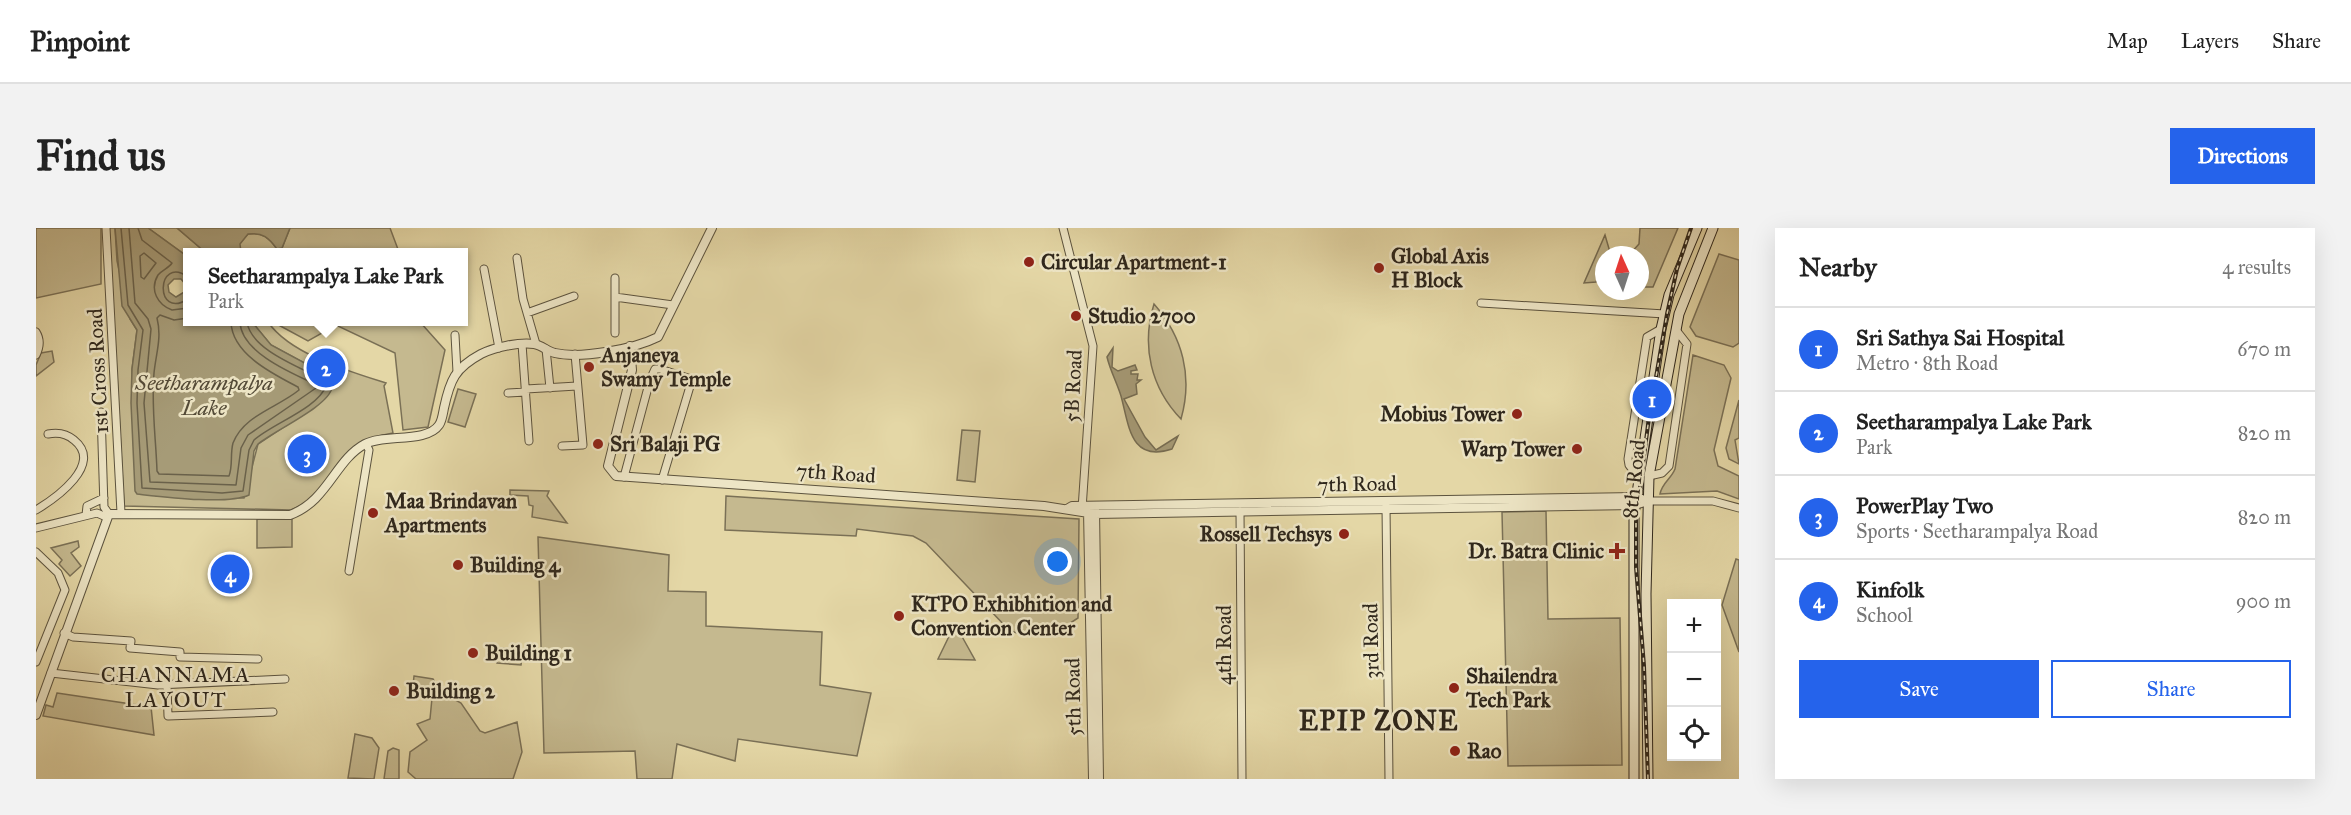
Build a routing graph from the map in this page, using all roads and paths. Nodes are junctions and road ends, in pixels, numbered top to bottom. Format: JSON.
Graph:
{"nodes":[{"id":1,"x":106,"y":228,"type":"edge"},
{"id":2,"x":712,"y":228,"type":"edge"},
{"id":3,"x":1063,"y":228,"type":"edge"},
{"id":4,"x":1697,"y":228,"type":"edge"},
{"id":5,"x":1713,"y":228,"type":"edge"},
{"id":6,"x":517,"y":258,"type":"dead end"},
{"id":7,"x":484,"y":269,"type":"dead end"},
{"id":8,"x":615,"y":278,"type":"dead end"},
{"id":9,"x":574,"y":296,"type":"dead end"},
{"id":10,"x":615,"y":297,"type":"junction"},
{"id":11,"x":1481,"y":303,"type":"dead end"},
{"id":12,"x":673,"y":305,"type":"junction"},
{"id":13,"x":526,"y":313,"type":"junction"},
{"id":14,"x":1665,"y":314,"type":"junction"},
{"id":15,"x":1676,"y":330,"type":"junction"},
{"id":16,"x":36,"y":332,"type":"edge"},
{"id":17,"x":615,"y":333,"type":"dead end"},
{"id":18,"x":455,"y":335,"type":"dead end"},
{"id":19,"x":522,"y":344,"type":"junction"},
{"id":20,"x":536,"y":344,"type":"junction"},
{"id":21,"x":630,"y":346,"type":"junction"},
{"id":22,"x":499,"y":348,"type":"junction"},
{"id":23,"x":546,"y":349,"type":"junction"},
{"id":24,"x":575,"y":354,"type":"junction"},
{"id":25,"x":36,"y":355,"type":"edge"},
{"id":26,"x":457,"y":372,"type":"junction"},
{"id":27,"x":577,"y":386,"type":"junction"},
{"id":28,"x":550,"y":388,"type":"junction"},
{"id":29,"x":526,"y":391,"type":"junction"},
{"id":30,"x":508,"y":393,"type":"dead end"},
{"id":31,"x":101,"y":412,"type":"dead end"},
{"id":32,"x":48,"y":434,"type":"dead end"},
{"id":33,"x":529,"y":441,"type":"dead end"},
{"id":34,"x":366,"y":444,"type":"junction"},
{"id":35,"x":562,"y":446,"type":"dead end"},
{"id":36,"x":1649,"y":476,"type":"junction"},
{"id":37,"x":624,"y":477,"type":"junction"},
{"id":38,"x":662,"y":480,"type":"junction"},
{"id":39,"x":104,"y":498,"type":"junction"},
{"id":40,"x":1636,"y":501,"type":"junction"},
{"id":41,"x":1648,"y":501,"type":"junction"},
{"id":42,"x":1386,"y":505,"type":"junction"},
{"id":43,"x":1240,"y":508,"type":"junction"},
{"id":44,"x":1739,"y":508,"type":"edge"},
{"id":45,"x":36,"y":510,"type":"edge"},
{"id":46,"x":1088,"y":510,"type":"junction"},
{"id":47,"x":121,"y":513,"type":"junction"},
{"id":48,"x":86,"y":515,"type":"junction"},
{"id":49,"x":107,"y":515,"type":"junction"},
{"id":50,"x":36,"y":528,"type":"edge"},
{"id":51,"x":36,"y":552,"type":"edge"},
{"id":52,"x":349,"y":571,"type":"dead end"},
{"id":53,"x":64,"y":633,"type":"junction"},
{"id":54,"x":258,"y":659,"type":"dead end"},
{"id":55,"x":36,"y":662,"type":"edge"},
{"id":56,"x":51,"y":673,"type":"junction"},
{"id":57,"x":285,"y":679,"type":"dead end"},
{"id":58,"x":167,"y":685,"type":"junction"},
{"id":59,"x":1095,"y":705,"type":"junction"},
{"id":60,"x":273,"y":711,"type":"dead end"},
{"id":61,"x":36,"y":715,"type":"edge"},
{"id":62,"x":1093,"y":779,"type":"edge"},
{"id":63,"x":1099,"y":779,"type":"edge"},
{"id":64,"x":1242,"y":779,"type":"edge"},
{"id":65,"x":1389,"y":779,"type":"edge"},
{"id":66,"x":1634,"y":779,"type":"edge"},
{"id":67,"x":1648,"y":779,"type":"edge"}],
"edges":[{"from":1,"to":47,"type":"street","name":"1st Cross Road"},
{"from":2,"to":12,"type":"street"},
{"from":3,"to":46,"type":"street","name":"5B Road"},
{"from":4,"to":14,"type":"main road","name":"8th Road"},
{"from":5,"to":15,"type":"main road","name":"8th Road"},
{"from":6,"to":13,"type":"street"},
{"from":7,"to":22,"type":"street"},
{"from":8,"to":10,"type":"street"},
{"from":9,"to":13,"type":"street"},
{"from":10,"to":12,"type":"street"},
{"from":10,"to":17,"type":"street"},
{"from":11,"to":14,"type":"street"},
{"from":12,"to":21,"type":"street"},
{"from":13,"to":20,"type":"street"},
{"from":14,"to":40,"type":"main road","name":"8th Road"},
{"from":15,"to":36,"type":"main road","name":"8th Road"},
{"from":15,"to":36,"type":"street"},
{"from":16,"to":25,"type":"street"},
{"from":18,"to":26,"type":"street"},
{"from":19,"to":20,"type":"street"},
{"from":19,"to":22,"type":"street"},
{"from":19,"to":29,"type":"street"},
{"from":20,"to":23,"type":"street"},
{"from":21,"to":24,"type":"street"},
{"from":21,"to":37,"type":"street","name":"7th Road"},
{"from":22,"to":26,"type":"street"},
{"from":23,"to":24,"type":"street"},
{"from":23,"to":28,"type":"street"},
{"from":24,"to":27,"type":"street"},
{"from":26,"to":34,"type":"street"},
{"from":27,"to":28,"type":"street"},
{"from":27,"to":35,"type":"street"},
{"from":28,"to":29,"type":"street"},
{"from":29,"to":30,"type":"street"},
{"from":29,"to":33,"type":"street"},
{"from":31,"to":39,"type":"street"},
{"from":32,"to":45,"type":"street"},
{"from":34,"to":47,"type":"street"},
{"from":34,"to":52,"type":"street"},
{"from":36,"to":41,"type":"main road","name":"8th Road"},
{"from":37,"to":38,"type":"street","name":"7th Road"},
{"from":37,"to":38,"type":"street"},
{"from":38,"to":46,"type":"street","name":"7th Road"},
{"from":39,"to":48,"type":"street"},
{"from":39,"to":49,"type":"street"},
{"from":40,"to":41,"type":"street","name":"7th Road"},
{"from":40,"to":42,"type":"street","name":"7th Road"},
{"from":40,"to":66,"type":"main road","name":"8th Road"},
{"from":41,"to":44,"type":"street"},
{"from":41,"to":67,"type":"main road","name":"8th Road"},
{"from":42,"to":43,"type":"street","name":"7th Road"},
{"from":42,"to":65,"type":"street","name":"3rd Road"},
{"from":43,"to":46,"type":"street","name":"7th Road"},
{"from":43,"to":64,"type":"street","name":"4th Road"},
{"from":46,"to":59,"type":"street","name":"5th Road"},
{"from":47,"to":49,"type":"street"},
{"from":48,"to":49,"type":"street"},
{"from":48,"to":50,"type":"street"},
{"from":49,"to":53,"type":"street"},
{"from":51,"to":55,"type":"street"},
{"from":53,"to":54,"type":"street"},
{"from":53,"to":56,"type":"street"},
{"from":56,"to":58,"type":"street"},
{"from":56,"to":61,"type":"street"},
{"from":57,"to":58,"type":"street"},
{"from":58,"to":60,"type":"street"},
{"from":59,"to":62,"type":"street","name":"5th Road"},
{"from":59,"to":63,"type":"street","name":"5th Road"}]}
